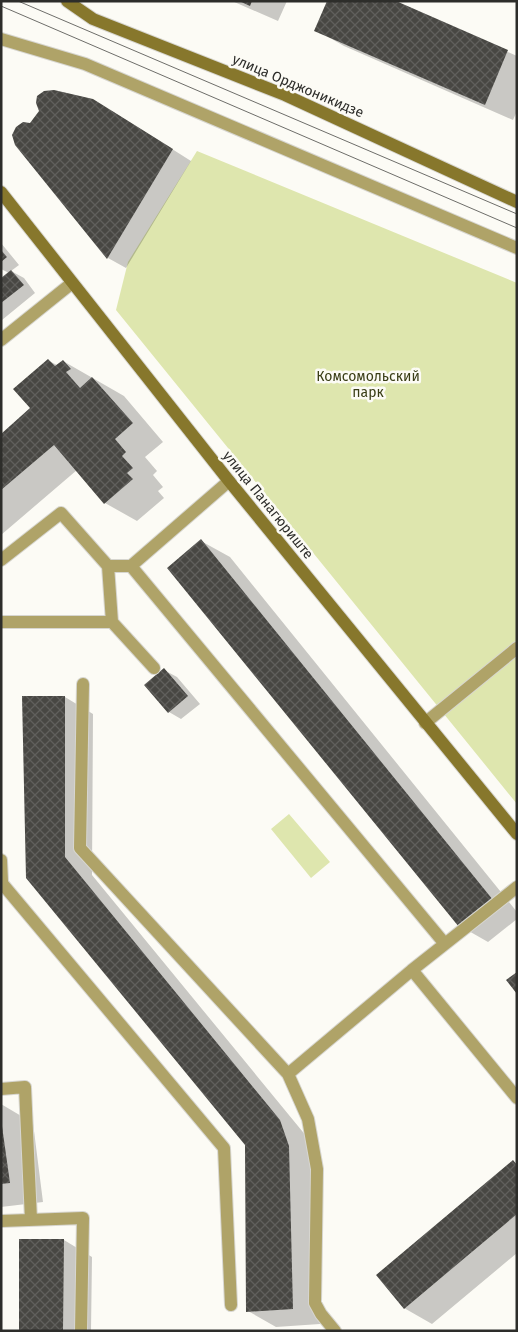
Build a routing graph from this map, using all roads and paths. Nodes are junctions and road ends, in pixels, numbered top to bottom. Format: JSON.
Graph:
{"nodes":[{"id":1,"x":67,"y":1,"type":"edge"},
{"id":2,"x":1,"y":39,"type":"edge"},
{"id":3,"x":1,"y":192,"type":"edge"},
{"id":4,"x":517,"y":202,"type":"edge"},
{"id":5,"x":517,"y":248,"type":"edge"},
{"id":6,"x":72,"y":283,"type":"junction"},
{"id":7,"x":1,"y":340,"type":"edge"},
{"id":8,"x":229,"y":481,"type":"junction"},
{"id":9,"x":1,"y":560,"type":"edge"},
{"id":10,"x":108,"y":566,"type":"junction"},
{"id":11,"x":131,"y":566,"type":"junction"},
{"id":12,"x":1,"y":622,"type":"edge"},
{"id":13,"x":112,"y":622,"type":"junction"},
{"id":14,"x":517,"y":648,"type":"edge"},
{"id":15,"x":154,"y":668,"type":"dead end"},
{"id":16,"x":82,"y":684,"type":"dead end"},
{"id":17,"x":425,"y":723,"type":"junction"},
{"id":18,"x":517,"y":834,"type":"edge"},
{"id":19,"x":1,"y":860,"type":"edge"},
{"id":20,"x":2,"y":881,"type":"edge"},
{"id":21,"x":517,"y":887,"type":"edge"},
{"id":22,"x":445,"y":944,"type":"junction"},
{"id":23,"x":412,"y":970,"type":"junction"},
{"id":24,"x":288,"y":1074,"type":"junction"},
{"id":25,"x":1,"y":1089,"type":"edge"},
{"id":26,"x":517,"y":1098,"type":"edge"},
{"id":27,"x":31,"y":1220,"type":"junction"},
{"id":28,"x":1,"y":1221,"type":"edge"},
{"id":29,"x":231,"y":1305,"type":"dead end"},
{"id":30,"x":81,"y":1331,"type":"edge"},
{"id":31,"x":335,"y":1331,"type":"edge"}],
"edges":[{"from":1,"to":4,"type":"street","name":"улица Орджоникидзе"},
{"from":2,"to":5,"type":"lane"},
{"from":3,"to":6,"type":"street","name":"улица Панагюриште"},
{"from":6,"to":7,"type":"lane"},
{"from":6,"to":8,"type":"street","name":"улица Панагюриште"},
{"from":8,"to":11,"type":"lane"},
{"from":8,"to":17,"type":"street","name":"улица Панагюриште"},
{"from":9,"to":10,"type":"lane"},
{"from":10,"to":11,"type":"lane"},
{"from":10,"to":13,"type":"lane"},
{"from":11,"to":22,"type":"lane"},
{"from":12,"to":13,"type":"lane"},
{"from":13,"to":15,"type":"lane"},
{"from":14,"to":17,"type":"lane"},
{"from":16,"to":24,"type":"lane"},
{"from":17,"to":18,"type":"street","name":"улица Панагюриште"},
{"from":19,"to":20,"type":"lane"},
{"from":20,"to":29,"type":"lane"},
{"from":21,"to":22,"type":"lane"},
{"from":22,"to":23,"type":"lane"},
{"from":23,"to":24,"type":"lane"},
{"from":23,"to":26,"type":"lane"},
{"from":24,"to":31,"type":"lane"},
{"from":25,"to":27,"type":"lane"},
{"from":27,"to":28,"type":"lane"},
{"from":27,"to":30,"type":"lane"}]}
